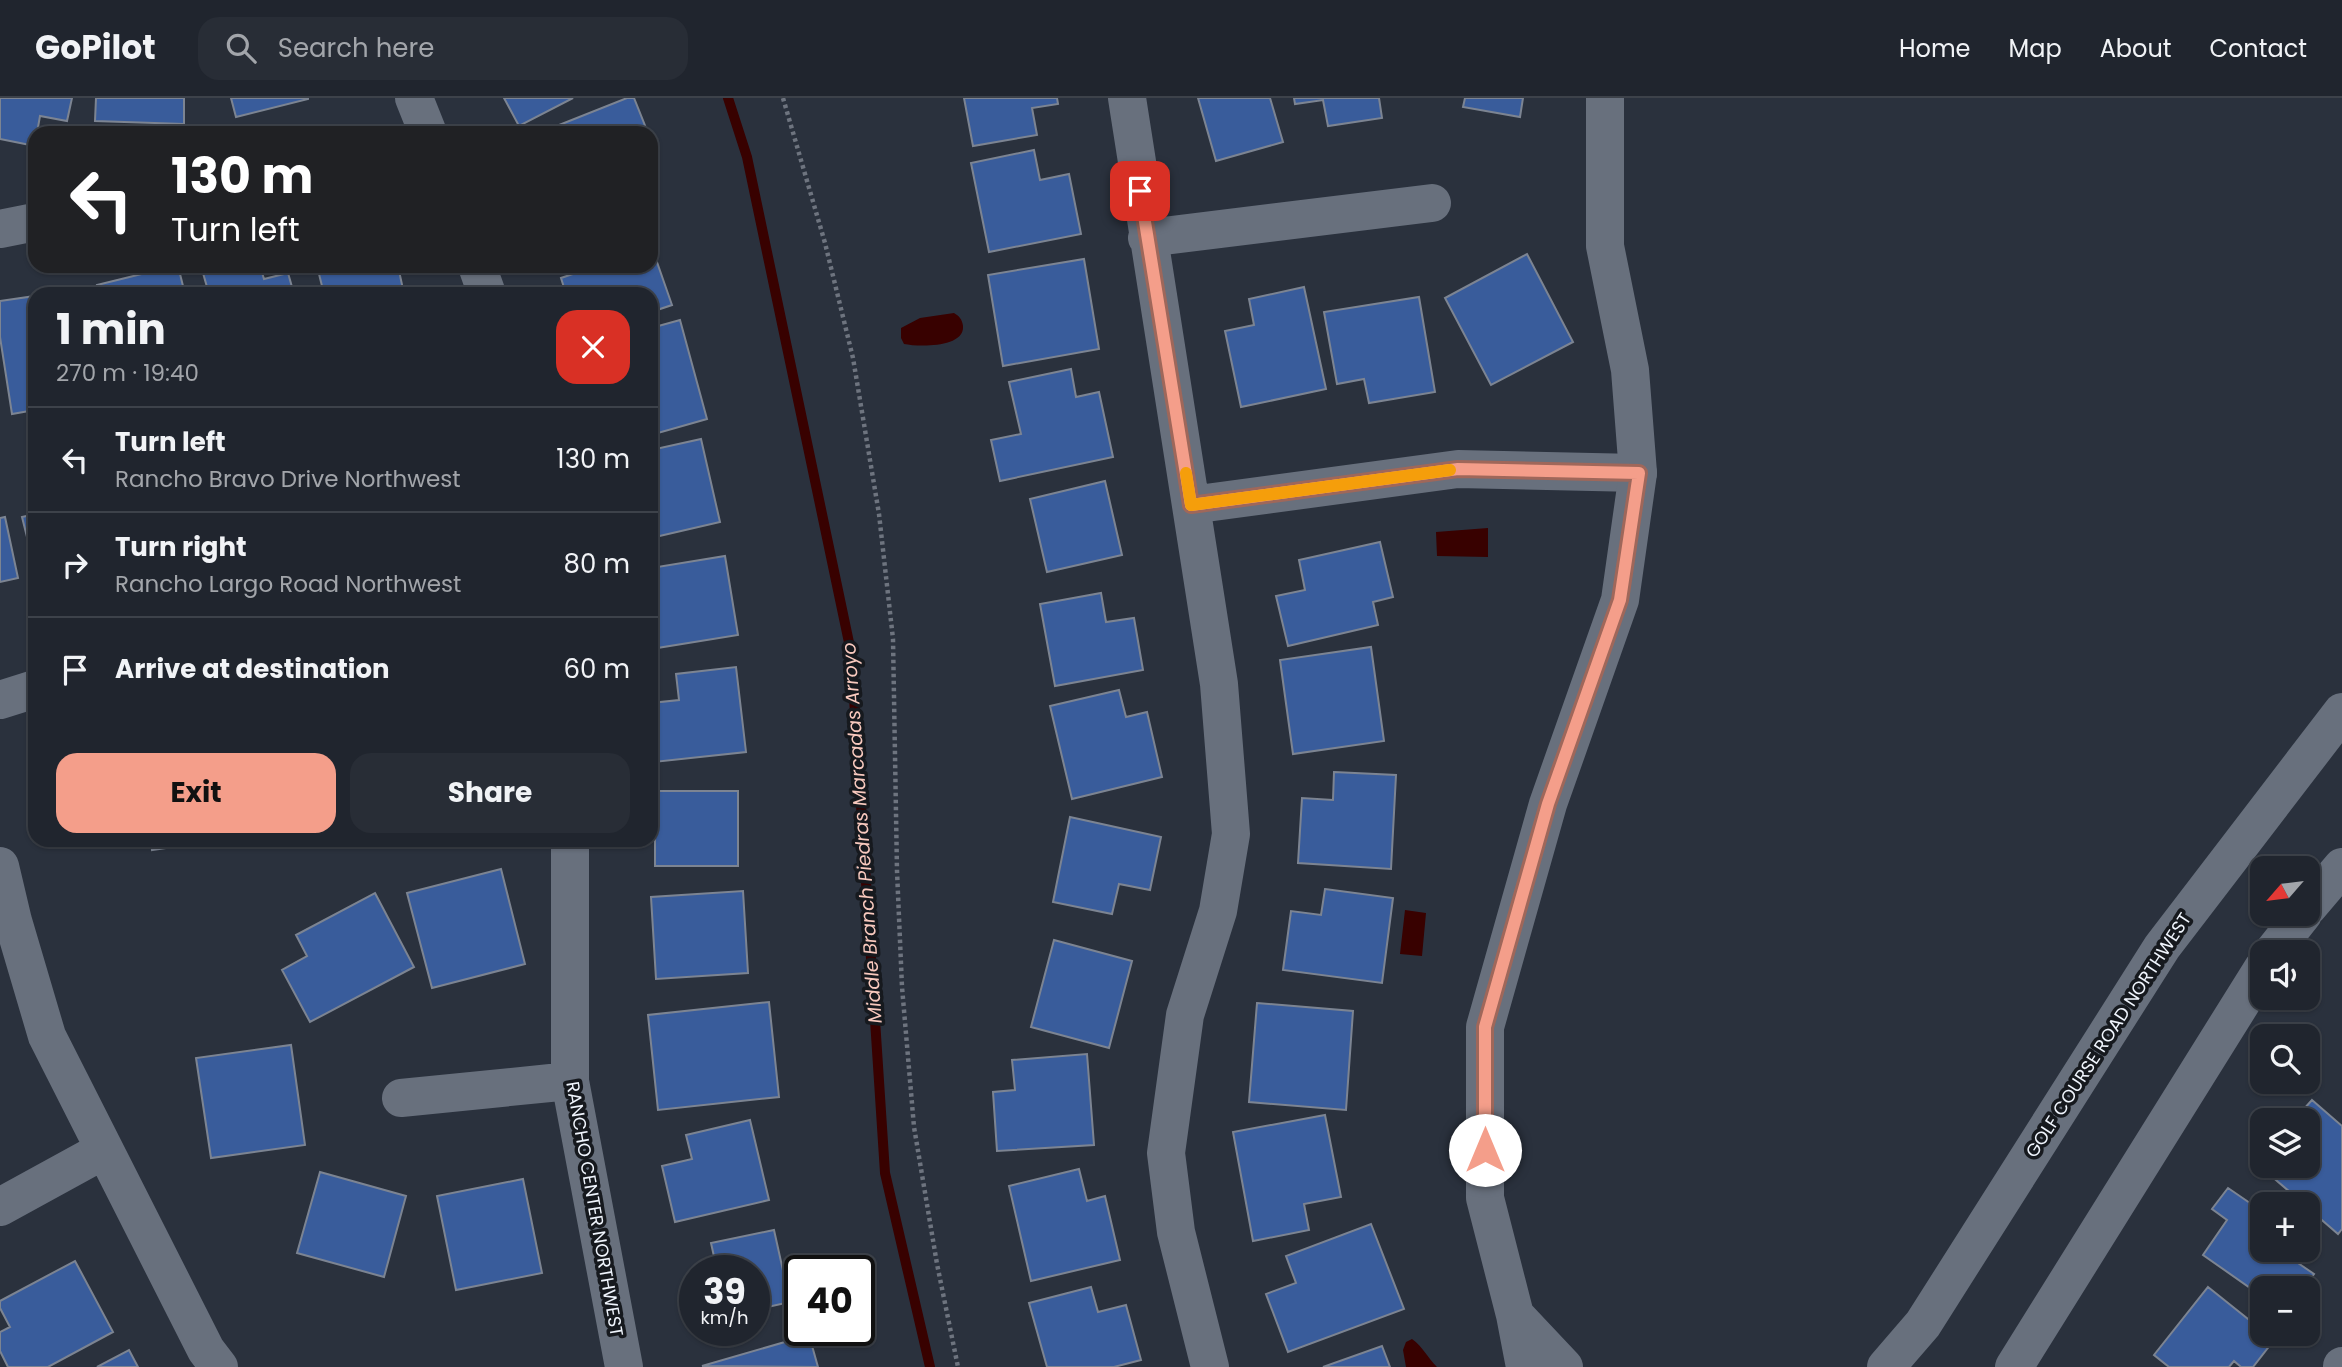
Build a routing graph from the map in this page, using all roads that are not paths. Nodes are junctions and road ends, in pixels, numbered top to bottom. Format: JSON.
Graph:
{"nodes":[{"id":1,"x":414,"y":98,"type":"edge"},
{"id":2,"x":1127,"y":98,"type":"edge"},
{"id":3,"x":1605,"y":98,"type":"edge"},
{"id":4,"x":425,"y":126,"type":"edge"},
{"id":5,"x":1432,"y":203,"type":"dead end"},
{"id":6,"x":28,"y":223,"type":"edge"},
{"id":7,"x":0,"y":229,"type":"edge"},
{"id":8,"x":1147,"y":238,"type":"junction"},
{"id":9,"x":1639,"y":473,"type":"junction"},
{"id":10,"x":1191,"y":505,"type":"junction"},
{"id":11,"x":28,"y":691,"type":"edge"},
{"id":12,"x":0,"y":700,"type":"edge"},
{"id":13,"x":2342,"y":712,"type":"edge"},
{"id":14,"x":570,"y":847,"type":"edge"},
{"id":15,"x":0,"y":866,"type":"edge"},
{"id":16,"x":2342,"y":867,"type":"edge"},
{"id":17,"x":2320,"y":893,"type":"edge"},
{"id":18,"x":2294,"y":926,"type":"edge"},
{"id":19,"x":2282,"y":940,"type":"edge"},
{"id":20,"x":2250,"y":989,"type":"edge"},
{"id":21,"x":570,"y":1081,"type":"junction"},
{"id":22,"x":401,"y":1098,"type":"dead end"},
{"id":23,"x":104,"y":1150,"type":"junction"},
{"id":24,"x":0,"y":1206,"type":"edge"},
{"id":25,"x":1515,"y":1315,"type":"junction"},
{"id":26,"x":219,"y":1367,"type":"edge"},
{"id":27,"x":624,"y":1367,"type":"edge"},
{"id":28,"x":1210,"y":1367,"type":"edge"},
{"id":29,"x":1525,"y":1367,"type":"edge"},
{"id":30,"x":1564,"y":1367,"type":"edge"},
{"id":31,"x":1886,"y":1367,"type":"edge"},
{"id":32,"x":2014,"y":1367,"type":"edge"}],
"edges":[{"from":1,"to":4,"type":"street"},
{"from":2,"to":8,"type":"street"},
{"from":3,"to":9,"type":"street"},
{"from":5,"to":8,"type":"street"},
{"from":6,"to":7,"type":"street"},
{"from":8,"to":10,"type":"street"},
{"from":9,"to":10,"type":"street"},
{"from":9,"to":25,"type":"street"},
{"from":10,"to":28,"type":"street"},
{"from":11,"to":12,"type":"street"},
{"from":13,"to":31,"type":"street","name":"GOLF COURSE ROAD NORTHWEST"},
{"from":14,"to":21,"type":"street","name":"RANCHO CENTER NORTHWEST"},
{"from":15,"to":23,"type":"street"},
{"from":16,"to":17,"type":"street"},
{"from":18,"to":19,"type":"street"},
{"from":20,"to":32,"type":"street"},
{"from":21,"to":22,"type":"street"},
{"from":21,"to":27,"type":"street","name":"RANCHO CENTER NORTHWEST"},
{"from":23,"to":24,"type":"street"},
{"from":23,"to":26,"type":"street"},
{"from":25,"to":29,"type":"street"},
{"from":25,"to":30,"type":"street"}]}
